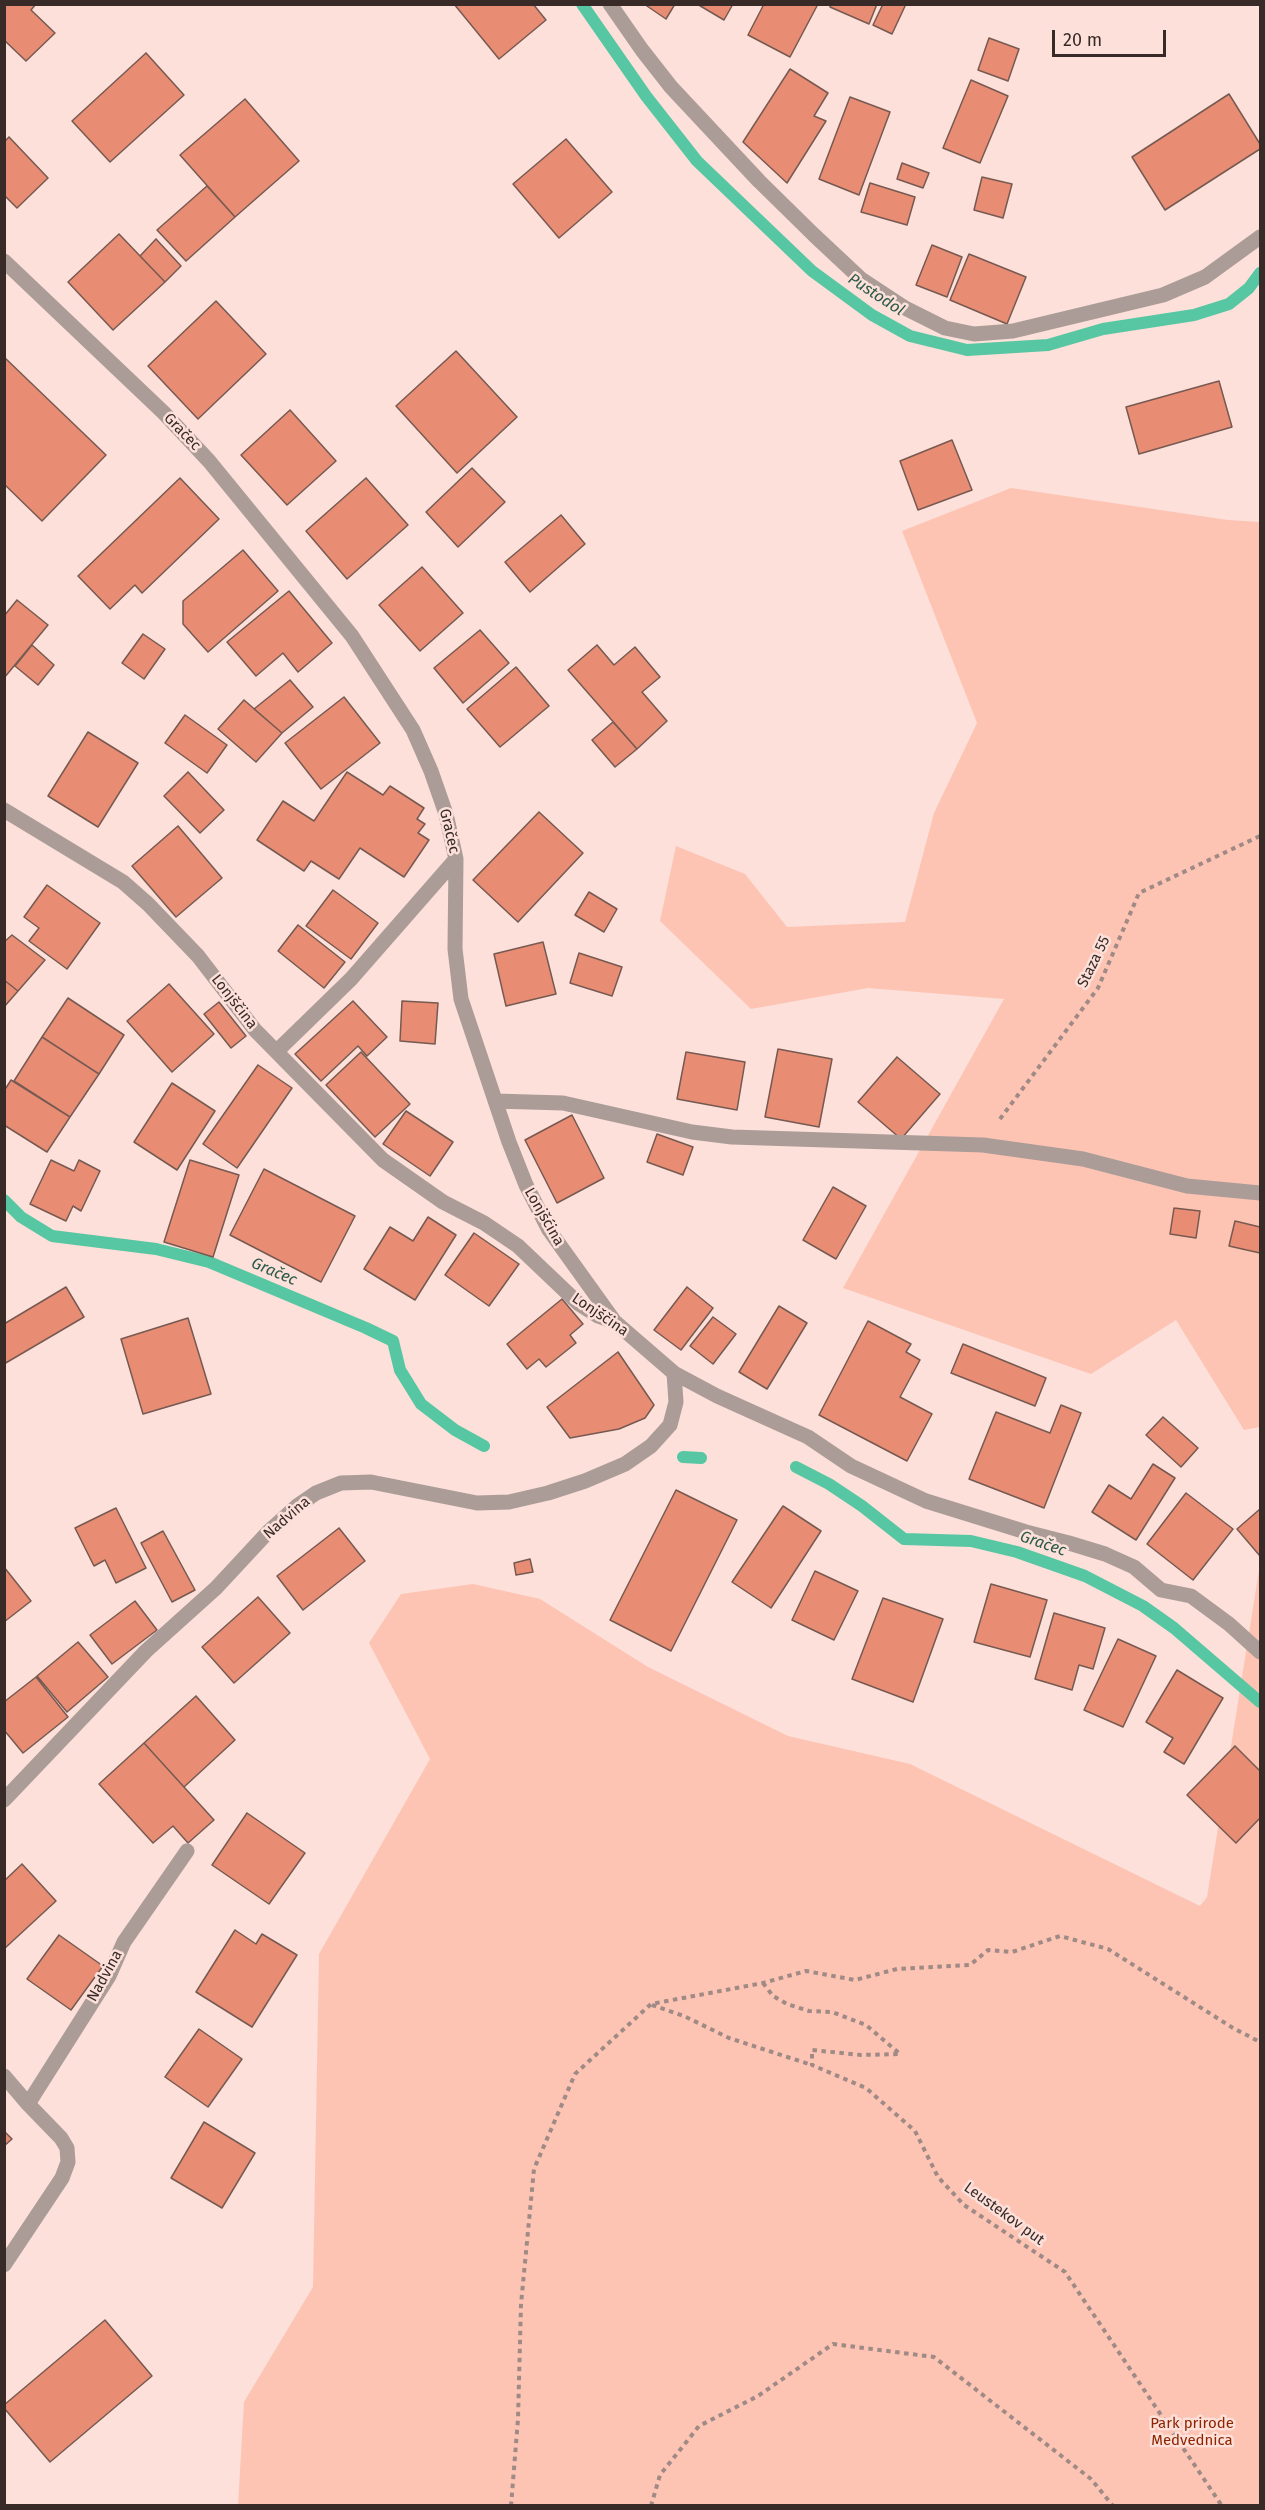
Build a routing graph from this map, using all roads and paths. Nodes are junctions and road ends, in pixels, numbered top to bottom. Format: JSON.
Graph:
{"nodes":[{"id":1,"x":610,"y":4,"type":"edge"},
{"id":2,"x":1260,"y":237,"type":"edge"},
{"id":3,"x":10,"y":266,"type":"edge"},
{"id":4,"x":4,"y":810,"type":"edge"},
{"id":5,"x":1260,"y":836,"type":"edge"},
{"id":6,"x":456,"y":859,"type":"junction"},
{"id":7,"x":277,"y":1051,"type":"junction"},
{"id":8,"x":495,"y":1101,"type":"junction"},
{"id":9,"x":983,"y":1145,"type":"junction"},
{"id":10,"x":1260,"y":1193,"type":"edge"},
{"id":11,"x":615,"y":1322,"type":"junction"},
{"id":12,"x":674,"y":1373,"type":"junction"},
{"id":13,"x":1260,"y":1652,"type":"edge"},
{"id":14,"x":4,"y":1800,"type":"edge"},
{"id":15,"x":187,"y":1851,"type":"dead end"},
{"id":16,"x":763,"y":1983,"type":"junction"},
{"id":17,"x":651,"y":2004,"type":"junction"},
{"id":18,"x":1260,"y":2042,"type":"edge"},
{"id":19,"x":812,"y":2065,"type":"junction"},
{"id":20,"x":4,"y":2076,"type":"edge"},
{"id":21,"x":28,"y":2104,"type":"junction"},
{"id":22,"x":4,"y":2265,"type":"edge"},
{"id":23,"x":511,"y":2505,"type":"edge"},
{"id":24,"x":651,"y":2505,"type":"edge"},
{"id":25,"x":1113,"y":2505,"type":"edge"},
{"id":26,"x":1222,"y":2505,"type":"edge"}],
"edges":[{"from":1,"to":2,"type":"street"},
{"from":3,"to":6,"type":"street","name":"Gračec"},
{"from":4,"to":7,"type":"street","name":"Lonjščina"},
{"from":5,"to":9,"type":"path","name":"Staza 55"},
{"from":6,"to":7,"type":"street"},
{"from":6,"to":8,"type":"street","name":"Gračec"},
{"from":7,"to":11,"type":"street","name":"Lonjščina"},
{"from":8,"to":9,"type":"street"},
{"from":8,"to":11,"type":"street","name":"Lonjšćina"},
{"from":9,"to":10,"type":"street"},
{"from":11,"to":12,"type":"street","name":"Lonjščina"},
{"from":12,"to":13,"type":"street","name":"Lonjščina"},
{"from":12,"to":14,"type":"street","name":"Nadvina"},
{"from":15,"to":21,"type":"street","name":"Nadvina"},
{"from":16,"to":17,"type":"path"},
{"from":16,"to":18,"type":"path"},
{"from":16,"to":19,"type":"path"},
{"from":17,"to":19,"type":"path","name":"Leustekov put"},
{"from":17,"to":23,"type":"path"},
{"from":19,"to":26,"type":"path","name":"Leustekov put"},
{"from":20,"to":21,"type":"street"},
{"from":21,"to":22,"type":"street"},
{"from":24,"to":25,"type":"path"}]}
